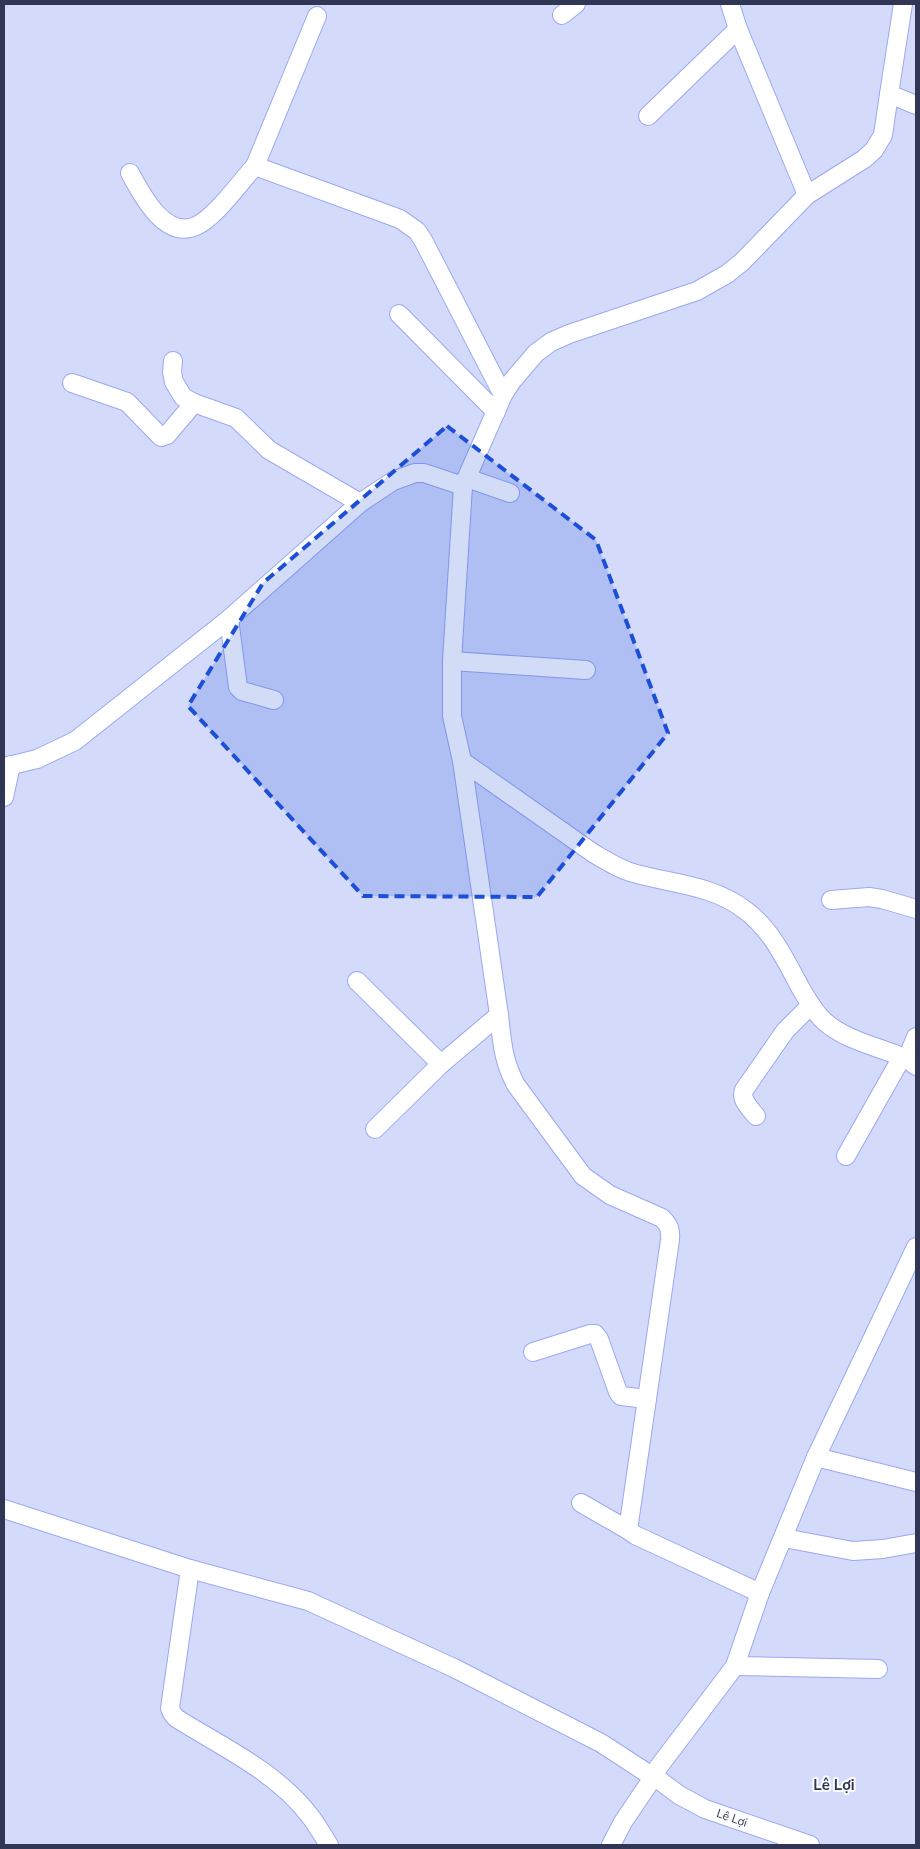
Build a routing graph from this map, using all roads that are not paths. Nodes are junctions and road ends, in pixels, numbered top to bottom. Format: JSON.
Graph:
{"nodes":[{"id":1,"x":576,"y":4,"type":"edge"},
{"id":2,"x":729,"y":4,"type":"edge"},
{"id":3,"x":904,"y":4,"type":"edge"},
{"id":4,"x":562,"y":15,"type":"dead end"},
{"id":5,"x":317,"y":16,"type":"dead end"},
{"id":6,"x":738,"y":29,"type":"junction"},
{"id":7,"x":889,"y":94,"type":"junction"},
{"id":8,"x":916,"y":105,"type":"edge"},
{"id":9,"x":648,"y":116,"type":"dead end"},
{"id":10,"x":260,"y":168,"type":"junction"},
{"id":11,"x":130,"y":174,"type":"dead end"},
{"id":12,"x":807,"y":195,"type":"junction"},
{"id":13,"x":214,"y":230,"type":"dead end"},
{"id":14,"x":399,"y":314,"type":"dead end"},
{"id":15,"x":173,"y":361,"type":"dead end"},
{"id":16,"x":72,"y":383,"type":"dead end"},
{"id":17,"x":503,"y":395,"type":"junction"},
{"id":18,"x":194,"y":403,"type":"junction"},
{"id":19,"x":496,"y":412,"type":"junction"},
{"id":20,"x":465,"y":482,"type":"junction"},
{"id":21,"x":510,"y":493,"type":"dead end"},
{"id":22,"x":360,"y":503,"type":"junction"},
{"id":23,"x":229,"y":619,"type":"junction"},
{"id":24,"x":452,"y":661,"type":"junction"},
{"id":25,"x":586,"y":670,"type":"dead end"},
{"id":26,"x":274,"y":700,"type":"dead end"},
{"id":27,"x":462,"y":761,"type":"junction"},
{"id":28,"x":7,"y":766,"type":"edge"},
{"id":29,"x":4,"y":797,"type":"edge"},
{"id":30,"x":831,"y":900,"type":"dead end"},
{"id":31,"x":916,"y":909,"type":"edge"},
{"id":32,"x":357,"y":981,"type":"dead end"},
{"id":33,"x":811,"y":1005,"type":"junction"},
{"id":34,"x":499,"y":1015,"type":"junction"},
{"id":35,"x":916,"y":1037,"type":"edge"},
{"id":36,"x":908,"y":1061,"type":"edge"},
{"id":37,"x":441,"y":1064,"type":"junction"},
{"id":38,"x":756,"y":1116,"type":"dead end"},
{"id":39,"x":375,"y":1130,"type":"dead end"},
{"id":40,"x":846,"y":1156,"type":"dead end"},
{"id":41,"x":916,"y":1247,"type":"edge"},
{"id":42,"x":533,"y":1352,"type":"dead end"},
{"id":43,"x":647,"y":1399,"type":"junction"},
{"id":44,"x":816,"y":1457,"type":"junction"},
{"id":45,"x":916,"y":1482,"type":"edge"},
{"id":46,"x":581,"y":1503,"type":"dead end"},
{"id":47,"x":4,"y":1509,"type":"edge"},
{"id":48,"x":628,"y":1530,"type":"junction"},
{"id":49,"x":784,"y":1538,"type":"junction"},
{"id":50,"x":916,"y":1543,"type":"edge"},
{"id":51,"x":190,"y":1568,"type":"junction"},
{"id":52,"x":760,"y":1593,"type":"junction"},
{"id":53,"x":735,"y":1666,"type":"junction"},
{"id":54,"x":878,"y":1669,"type":"dead end"},
{"id":55,"x":653,"y":1776,"type":"junction"},
{"id":56,"x":329,"y":1845,"type":"edge"},
{"id":57,"x":611,"y":1845,"type":"edge"},
{"id":58,"x":810,"y":1845,"type":"edge"}],
"edges":[{"from":1,"to":4,"type":"street"},
{"from":2,"to":6,"type":"street"},
{"from":3,"to":7,"type":"street"},
{"from":5,"to":10,"type":"street"},
{"from":6,"to":9,"type":"street"},
{"from":6,"to":12,"type":"street"},
{"from":7,"to":8,"type":"street"},
{"from":7,"to":12,"type":"street"},
{"from":10,"to":11,"type":"street"},
{"from":10,"to":13,"type":"street"},
{"from":10,"to":17,"type":"street"},
{"from":12,"to":17,"type":"street"},
{"from":14,"to":19,"type":"street"},
{"from":15,"to":18,"type":"street"},
{"from":16,"to":18,"type":"street"},
{"from":17,"to":19,"type":"street"},
{"from":18,"to":22,"type":"street"},
{"from":19,"to":20,"type":"street"},
{"from":20,"to":21,"type":"street"},
{"from":20,"to":22,"type":"street"},
{"from":20,"to":24,"type":"street"},
{"from":22,"to":23,"type":"street"},
{"from":23,"to":26,"type":"street"},
{"from":23,"to":28,"type":"street"},
{"from":24,"to":25,"type":"street"},
{"from":24,"to":27,"type":"street"},
{"from":27,"to":33,"type":"street"},
{"from":27,"to":34,"type":"street"},
{"from":28,"to":29,"type":"street"},
{"from":30,"to":31,"type":"street"},
{"from":32,"to":37,"type":"street"},
{"from":33,"to":36,"type":"street"},
{"from":33,"to":38,"type":"street"},
{"from":34,"to":37,"type":"street"},
{"from":34,"to":43,"type":"street"},
{"from":35,"to":36,"type":"street"},
{"from":36,"to":40,"type":"street"},
{"from":37,"to":39,"type":"street"},
{"from":41,"to":44,"type":"street"},
{"from":42,"to":43,"type":"street"},
{"from":43,"to":48,"type":"street"},
{"from":44,"to":45,"type":"street"},
{"from":44,"to":49,"type":"street"},
{"from":46,"to":48,"type":"street"},
{"from":47,"to":51,"type":"street","name":"Lê Lợi"},
{"from":48,"to":52,"type":"street"},
{"from":49,"to":50,"type":"street"},
{"from":49,"to":52,"type":"street"},
{"from":51,"to":55,"type":"street","name":"Lê Lợi"},
{"from":51,"to":56,"type":"street"},
{"from":52,"to":53,"type":"street"},
{"from":53,"to":54,"type":"street"},
{"from":53,"to":55,"type":"street"},
{"from":55,"to":57,"type":"street"},
{"from":55,"to":58,"type":"street","name":"Lê Lợi"}]}
